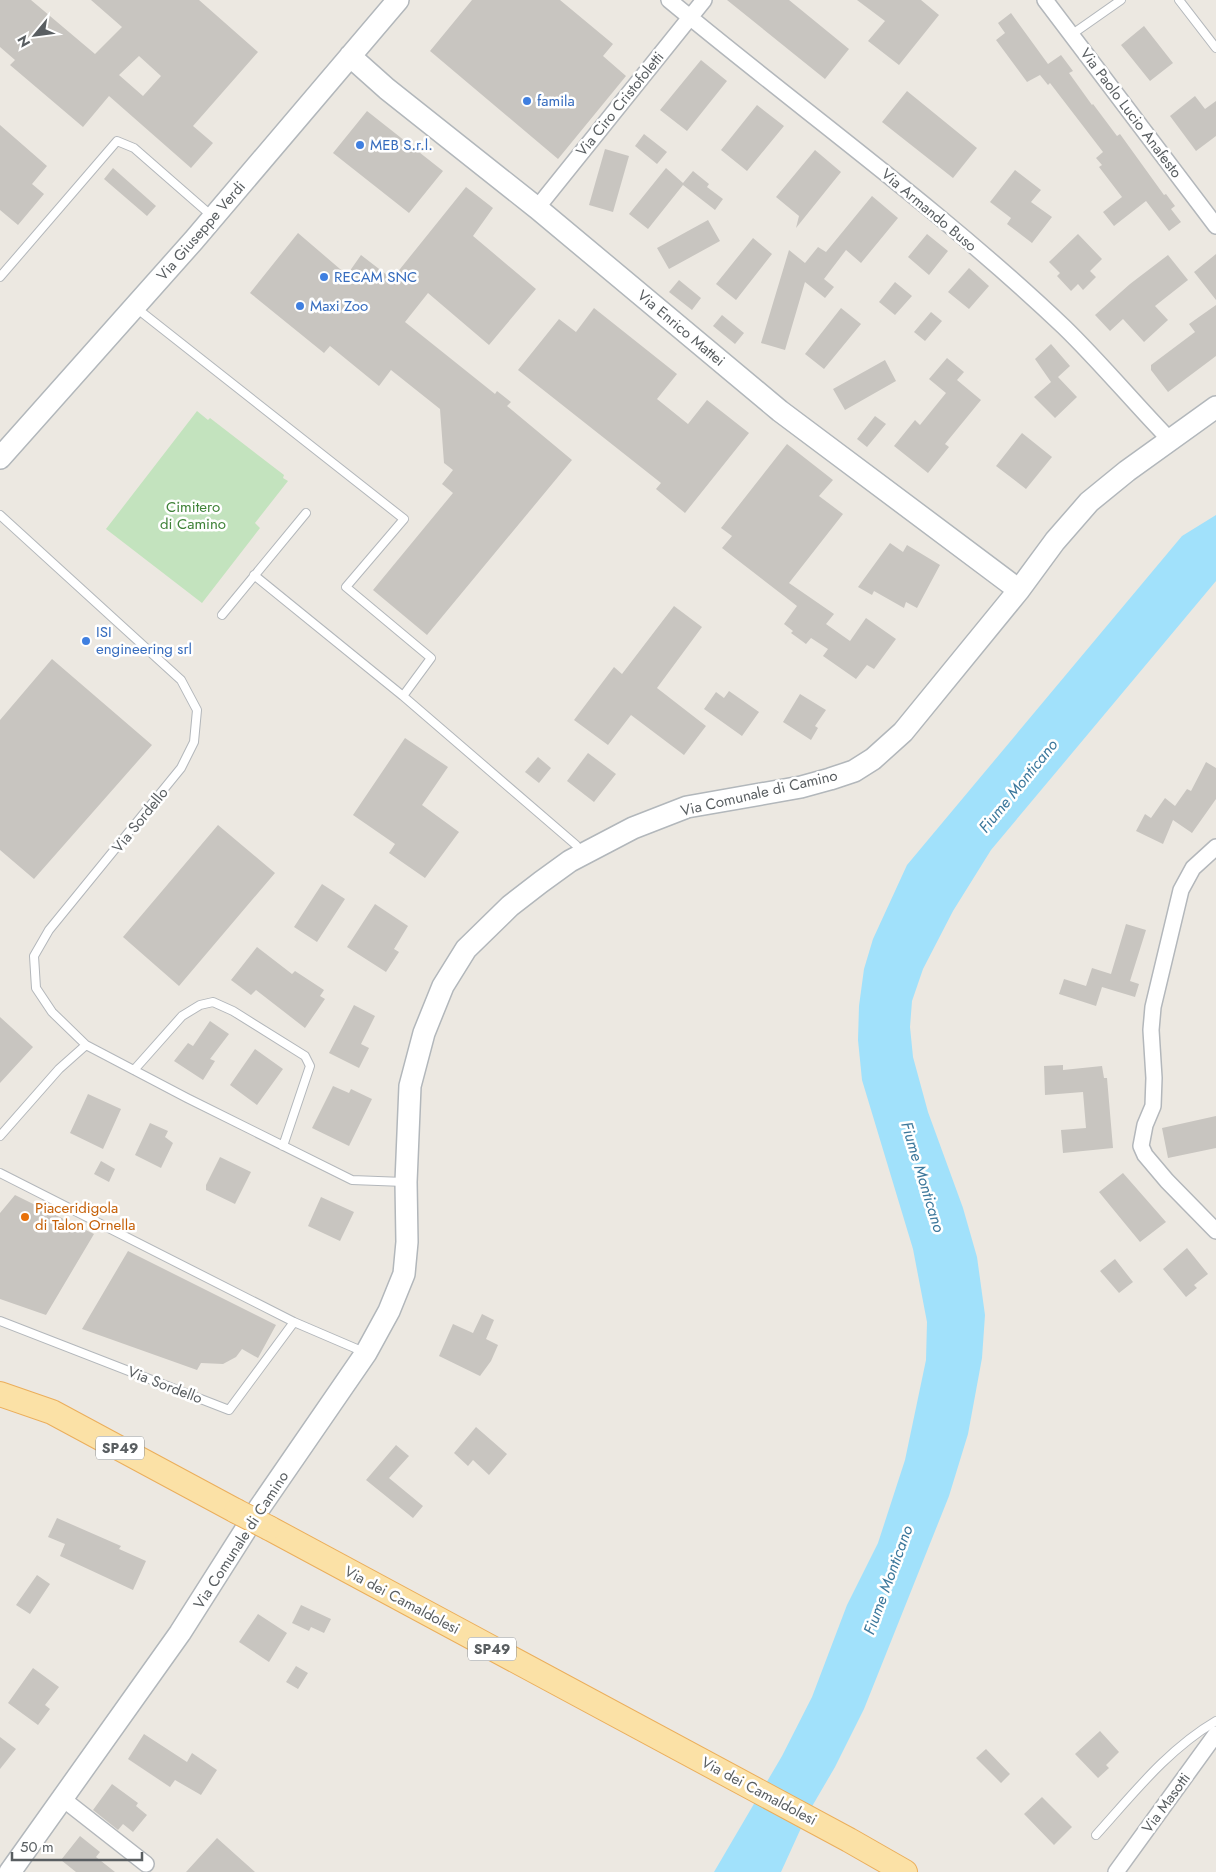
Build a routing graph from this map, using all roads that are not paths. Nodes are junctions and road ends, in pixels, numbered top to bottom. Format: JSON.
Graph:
{"nodes":[{"id":1,"x":398,"y":0,"type":"edge"},
{"id":2,"x":669,"y":0,"type":"edge"},
{"id":3,"x":704,"y":0,"type":"edge"},
{"id":4,"x":1045,"y":0,"type":"edge"},
{"id":5,"x":1121,"y":0,"type":"edge"},
{"id":6,"x":1179,"y":0,"type":"edge"},
{"id":7,"x":690,"y":18,"type":"junction"},
{"id":8,"x":1071,"y":35,"type":"junction"},
{"id":9,"x":1216,"y":48,"type":"edge"},
{"id":10,"x":350,"y":56,"type":"junction"},
{"id":11,"x":537,"y":208,"type":"junction"},
{"id":12,"x":213,"y":218,"type":"junction"},
{"id":13,"x":1216,"y":226,"type":"edge"},
{"id":14,"x":0,"y":277,"type":"edge"},
{"id":15,"x":136,"y":307,"type":"junction"},
{"id":16,"x":1216,"y":407,"type":"edge"},
{"id":17,"x":1170,"y":440,"type":"junction"},
{"id":18,"x":0,"y":458,"type":"edge"},
{"id":19,"x":306,"y":513,"type":"dead end"},
{"id":20,"x":0,"y":514,"type":"edge"},
{"id":21,"x":254,"y":576,"type":"junction"},
{"id":22,"x":1020,"y":590,"type":"junction"},
{"id":23,"x":222,"y":615,"type":"dead end"},
{"id":24,"x":403,"y":696,"type":"junction"},
{"id":25,"x":576,"y":845,"type":"dead end"},
{"id":26,"x":1216,"y":847,"type":"edge"},
{"id":27,"x":86,"y":1045,"type":"junction"},
{"id":28,"x":134,"y":1070,"type":"junction"},
{"id":29,"x":0,"y":1136,"type":"edge"},
{"id":30,"x":283,"y":1146,"type":"junction"},
{"id":31,"x":0,"y":1173,"type":"edge"},
{"id":32,"x":406,"y":1182,"type":"junction"},
{"id":33,"x":1216,"y":1231,"type":"edge"},
{"id":34,"x":0,"y":1321,"type":"edge"},
{"id":35,"x":294,"y":1322,"type":"junction"},
{"id":36,"x":366,"y":1353,"type":"junction"},
{"id":37,"x":0,"y":1394,"type":"edge"},
{"id":38,"x":1216,"y":1721,"type":"edge"},
{"id":39,"x":1216,"y":1734,"type":"edge"},
{"id":40,"x":63,"y":1799,"type":"junction"},
{"id":41,"x":1096,"y":1835,"type":"dead end"},
{"id":42,"x":146,"y":1864,"type":"dead end"},
{"id":43,"x":10,"y":1872,"type":"edge"},
{"id":44,"x":905,"y":1872,"type":"edge"},
{"id":45,"x":1116,"y":1872,"type":"edge"}],
"edges":[{"from":1,"to":10,"type":"street","name":"Via Giuseppe Verdi"},
{"from":2,"to":7,"type":"street","name":"Via Armando Buso"},
{"from":3,"to":7,"type":"street","name":"Via Ciro Cristofoletti"},
{"from":4,"to":8,"type":"street","name":"Via Paolo Lucio Anafesto"},
{"from":5,"to":8,"type":"lane"},
{"from":6,"to":9,"type":"lane"},
{"from":7,"to":11,"type":"street","name":"Via Ciro Cristofoletti"},
{"from":7,"to":17,"type":"street","name":"Via Armando Buso"},
{"from":8,"to":13,"type":"street","name":"Via Paolo Lucio Anafesto"},
{"from":10,"to":11,"type":"street","name":"Via Enrico Mattei"},
{"from":10,"to":12,"type":"street","name":"Via Giuseppe Verdi"},
{"from":11,"to":22,"type":"street","name":"Via Enrico Mattei"},
{"from":12,"to":14,"type":"lane"},
{"from":12,"to":15,"type":"street","name":"Via Giuseppe Verdi"},
{"from":15,"to":18,"type":"street","name":"Via Giuseppe Verdi"},
{"from":15,"to":24,"type":"lane"},
{"from":16,"to":17,"type":"street","name":"Via Comunale di Camino"},
{"from":17,"to":22,"type":"street","name":"Via Comunale di Camino"},
{"from":19,"to":21,"type":"lane"},
{"from":20,"to":27,"type":"lane","name":"Via Sordello"},
{"from":21,"to":23,"type":"lane"},
{"from":21,"to":24,"type":"lane"},
{"from":22,"to":32,"type":"street","name":"Via Comunale di Camino"},
{"from":24,"to":25,"type":"lane"},
{"from":26,"to":33,"type":"street"},
{"from":27,"to":28,"type":"lane"},
{"from":27,"to":29,"type":"lane"},
{"from":28,"to":30,"type":"lane"},
{"from":28,"to":30,"type":"lane"},
{"from":30,"to":32,"type":"lane"},
{"from":31,"to":35,"type":"lane"},
{"from":32,"to":36,"type":"street","name":"Via Comunale di Camino"},
{"from":34,"to":35,"type":"lane","name":"Via Sordello"},
{"from":35,"to":36,"type":"lane"},
{"from":36,"to":40,"type":"street","name":"Via Comunale di Camino"},
{"from":37,"to":44,"type":"main road","name":"Via dei Camaldolesi","number":"SP49","bridge":true},
{"from":38,"to":41,"type":"lane"},
{"from":39,"to":45,"type":"street","name":"Via Masotti"},
{"from":40,"to":42,"type":"street"},
{"from":40,"to":43,"type":"street","name":"Via Comunale di Camino"}]}
